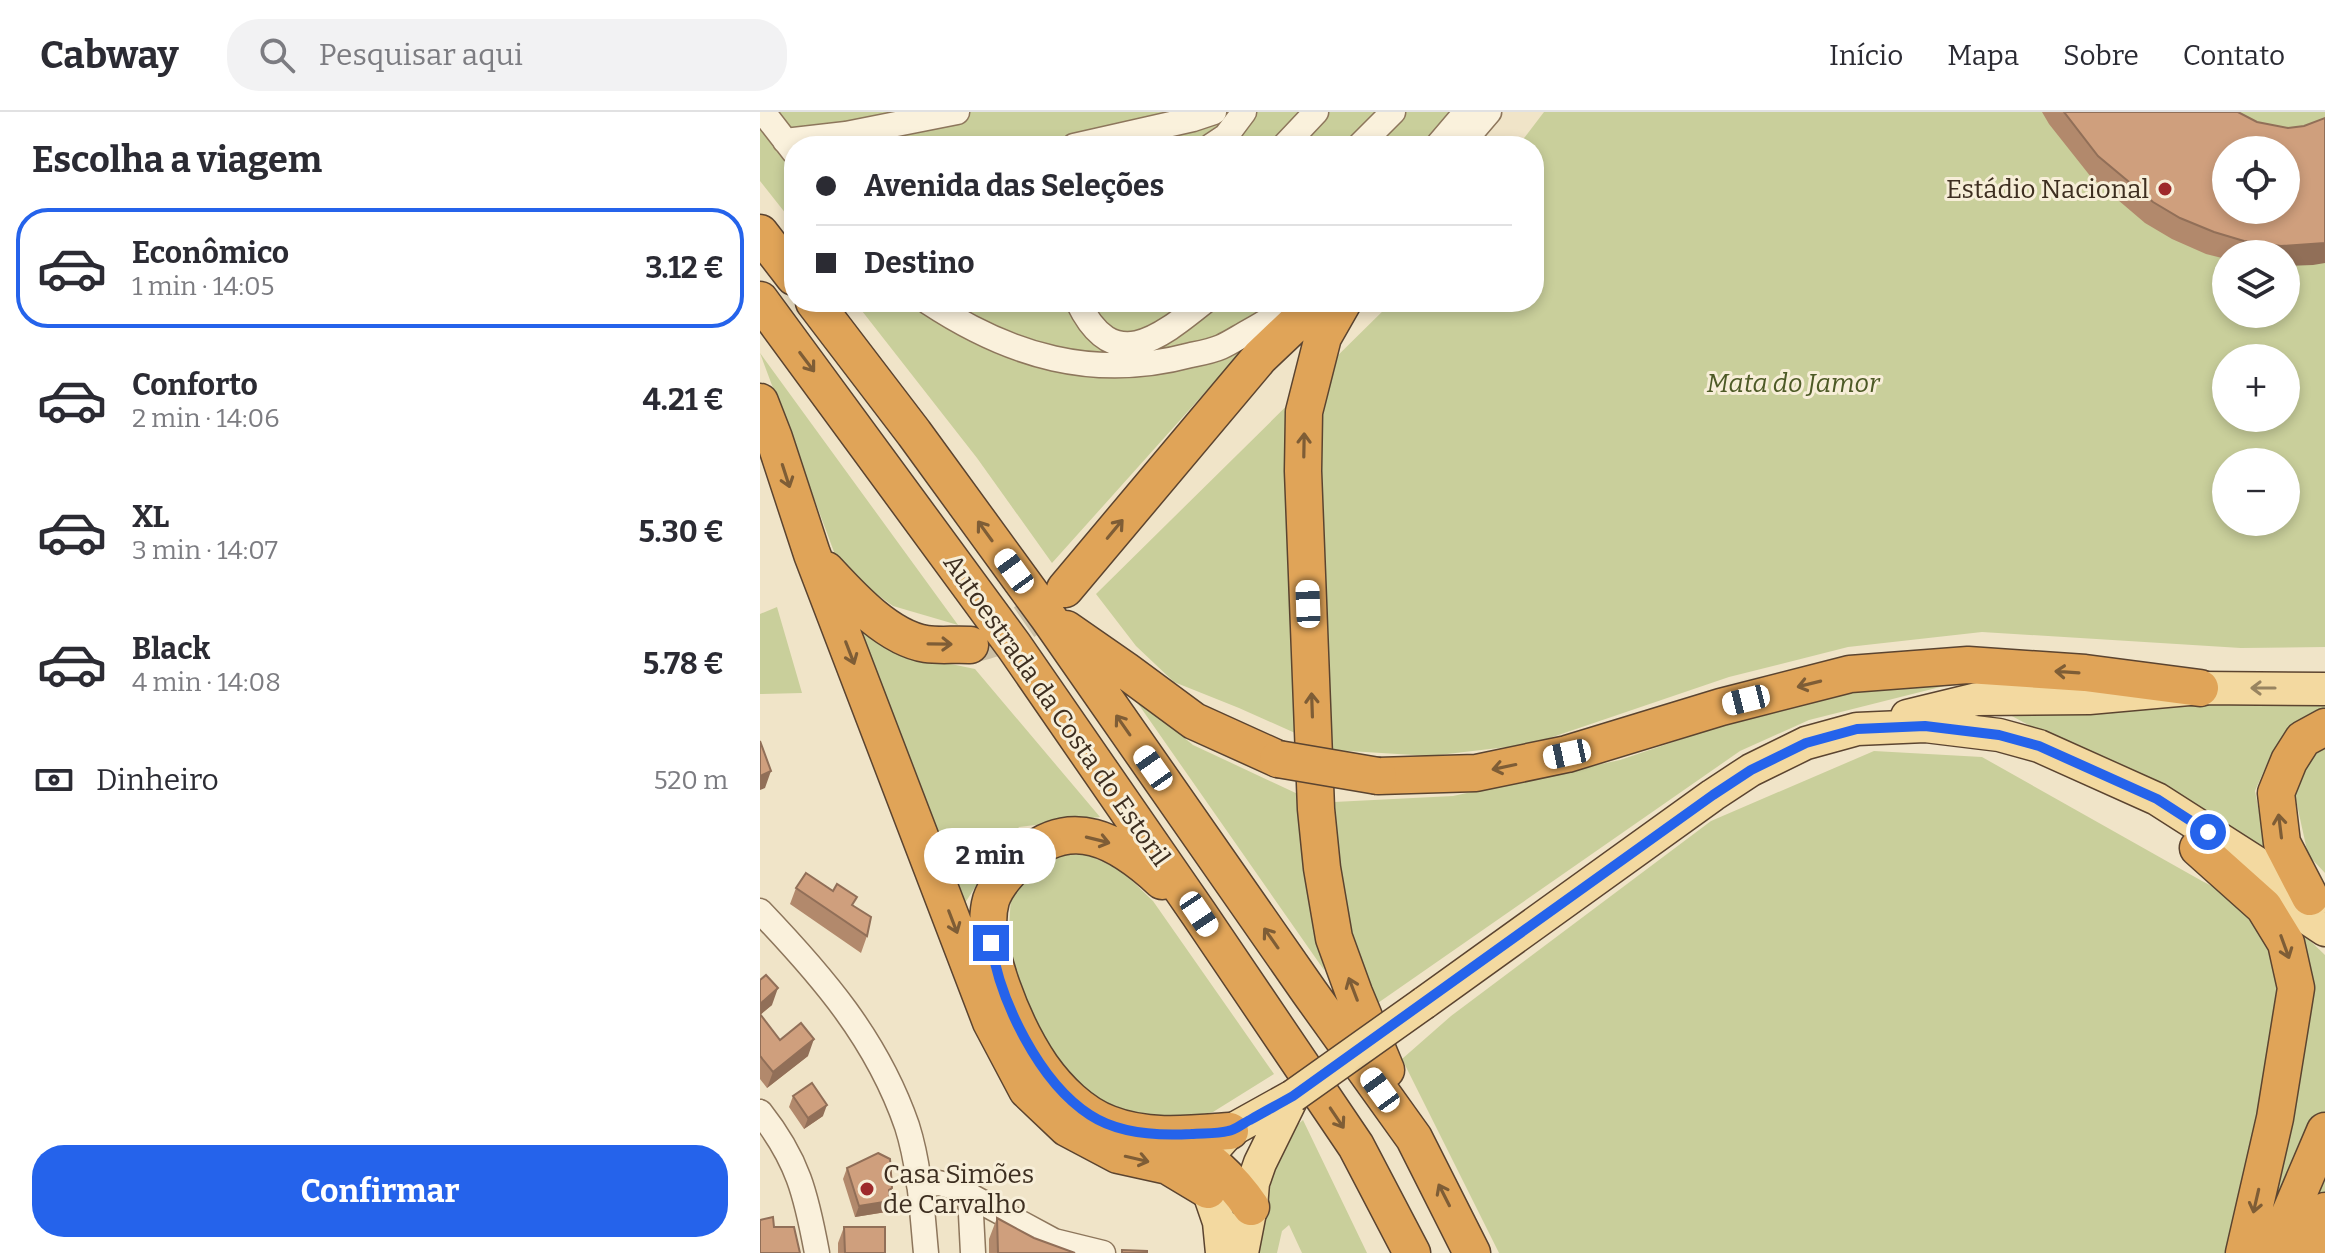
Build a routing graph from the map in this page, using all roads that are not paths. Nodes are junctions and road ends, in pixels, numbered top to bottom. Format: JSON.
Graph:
{"nodes":[{"id":1,"x":763,"y":112,"type":"edge"},
{"id":2,"x":957,"y":112,"type":"edge"},
{"id":3,"x":1214,"y":112,"type":"edge"},
{"id":4,"x":1244,"y":112,"type":"edge"},
{"id":5,"x":1316,"y":112,"type":"edge"},
{"id":6,"x":1393,"y":112,"type":"edge"},
{"id":7,"x":1466,"y":112,"type":"edge"},
{"id":8,"x":1489,"y":112,"type":"edge"},
{"id":9,"x":837,"y":136,"type":"edge"},
{"id":10,"x":1118,"y":136,"type":"edge"},
{"id":11,"x":1226,"y":136,"type":"edge"},
{"id":12,"x":1293,"y":136,"type":"edge"},
{"id":13,"x":1369,"y":136,"type":"edge"},
{"id":14,"x":1446,"y":136,"type":"edge"},
{"id":15,"x":1469,"y":136,"type":"edge"},
{"id":16,"x":784,"y":138,"type":"edge"},
{"id":17,"x":760,"y":233,"type":"edge"},
{"id":18,"x":784,"y":264,"type":"edge"},
{"id":19,"x":760,"y":300,"type":"edge"},
{"id":20,"x":822,"y":312,"type":"edge"},
{"id":21,"x":944,"y":312,"type":"edge"},
{"id":22,"x":1084,"y":312,"type":"edge"},
{"id":23,"x":1190,"y":312,"type":"edge"},
{"id":24,"x":1282,"y":312,"type":"edge"},
{"id":25,"x":1307,"y":312,"type":"edge"},
{"id":26,"x":1337,"y":312,"type":"edge"},
{"id":27,"x":760,"y":402,"type":"edge"},
{"id":28,"x":812,"y":554,"type":"junction"},
{"id":29,"x":1056,"y":603,"type":"junction"},
{"id":30,"x":970,"y":645,"type":"tunnel mouth"},
{"id":31,"x":2200,"y":688,"type":"junction"},
{"id":32,"x":2325,"y":689,"type":"edge"},
{"id":33,"x":2325,"y":727,"type":"edge"},
{"id":34,"x":1857,"y":729,"type":"junction"},
{"id":35,"x":2075,"y":762,"type":"junction"},
{"id":36,"x":2198,"y":848,"type":"junction"},
{"id":37,"x":2318,"y":902,"type":"edge"},
{"id":38,"x":760,"y":911,"type":"edge"},
{"id":39,"x":1199,"y":914,"type":"junction"},
{"id":40,"x":2325,"y":930,"type":"edge"},
{"id":41,"x":1293,"y":1096,"type":"junction"},
{"id":42,"x":760,"y":1112,"type":"edge"},
{"id":43,"x":2325,"y":1131,"type":"edge"},
{"id":44,"x":1414,"y":1138,"type":"junction"},
{"id":45,"x":1223,"y":1150,"type":"junction"},
{"id":46,"x":919,"y":1185,"type":"junction"},
{"id":47,"x":970,"y":1195,"type":"junction"},
{"id":48,"x":1251,"y":1207,"type":"junction"},
{"id":49,"x":2325,"y":1211,"type":"edge"},
{"id":50,"x":817,"y":1253,"type":"edge"},
{"id":51,"x":926,"y":1253,"type":"edge"},
{"id":52,"x":973,"y":1253,"type":"edge"},
{"id":53,"x":1103,"y":1253,"type":"edge"},
{"id":54,"x":1222,"y":1253,"type":"edge"},
{"id":55,"x":1242,"y":1253,"type":"edge"},
{"id":56,"x":1412,"y":1253,"type":"edge"},
{"id":57,"x":1472,"y":1253,"type":"edge"},
{"id":58,"x":2244,"y":1253,"type":"edge"},
{"id":59,"x":2273,"y":1253,"type":"edge"},
{"id":60,"x":2308,"y":1253,"type":"edge"}],
"edges":[{"from":1,"to":16,"type":"street"},
{"from":2,"to":9,"type":"street"},
{"from":3,"to":10,"type":"street"},
{"from":4,"to":11,"type":"street"},
{"from":5,"to":12,"type":"street"},
{"from":6,"to":13,"type":"street"},
{"from":7,"to":14,"type":"street"},
{"from":8,"to":15,"type":"street"},
{"from":17,"to":18,"type":"highway"},
{"from":19,"to":39,"type":"highway","name":"Autoestrada da Costa do Estoril","one_way":true},
{"from":29,"to":20,"type":"highway","name":"Autoestrada da Costa do Estoril","one_way":true},
{"from":21,"to":24,"type":"street"},
{"from":22,"to":23,"type":"street"},
{"from":29,"to":25,"type":"highway","one_way":true},
{"from":44,"to":26,"type":"highway","one_way":true},
{"from":27,"to":28,"type":"highway","one_way":true},
{"from":28,"to":30,"type":"highway","one_way":true},
{"from":28,"to":45,"type":"highway","one_way":true},
{"from":31,"to":29,"type":"highway","one_way":true,"bridge":true},
{"from":44,"to":29,"type":"highway","name":"Autoestrada da Costa do Estoril","one_way":true},
{"from":32,"to":31,"type":"main road","one_way":true},
{"from":31,"to":34,"type":"main road"},
{"from":37,"to":33,"type":"highway","one_way":true},
{"from":34,"to":35,"type":"main road"},
{"from":34,"to":41,"type":"main road","bridge":true},
{"from":35,"to":36,"type":"main road"},
{"from":35,"to":37,"type":"main road"},
{"from":36,"to":40,"type":"main road"},
{"from":36,"to":58,"type":"highway","one_way":true},
{"from":38,"to":46,"type":"street"},
{"from":45,"to":39,"type":"highway","one_way":true},
{"from":39,"to":56,"type":"highway","name":"Autoestrada da Costa do Estoril","one_way":true},
{"from":41,"to":45,"type":"main road"},
{"from":41,"to":48,"type":"main road"},
{"from":42,"to":50,"type":"street"},
{"from":43,"to":59,"type":"highway"},
{"from":57,"to":44,"type":"highway","name":"Autoestrada da Costa do Estoril","one_way":true},
{"from":45,"to":48,"type":"highway"},
{"from":45,"to":54,"type":"main road"},
{"from":46,"to":47,"type":"street"},
{"from":46,"to":51,"type":"street"},
{"from":47,"to":52,"type":"street"},
{"from":47,"to":53,"type":"street"},
{"from":48,"to":55,"type":"main road"},
{"from":49,"to":60,"type":"highway"}]}
